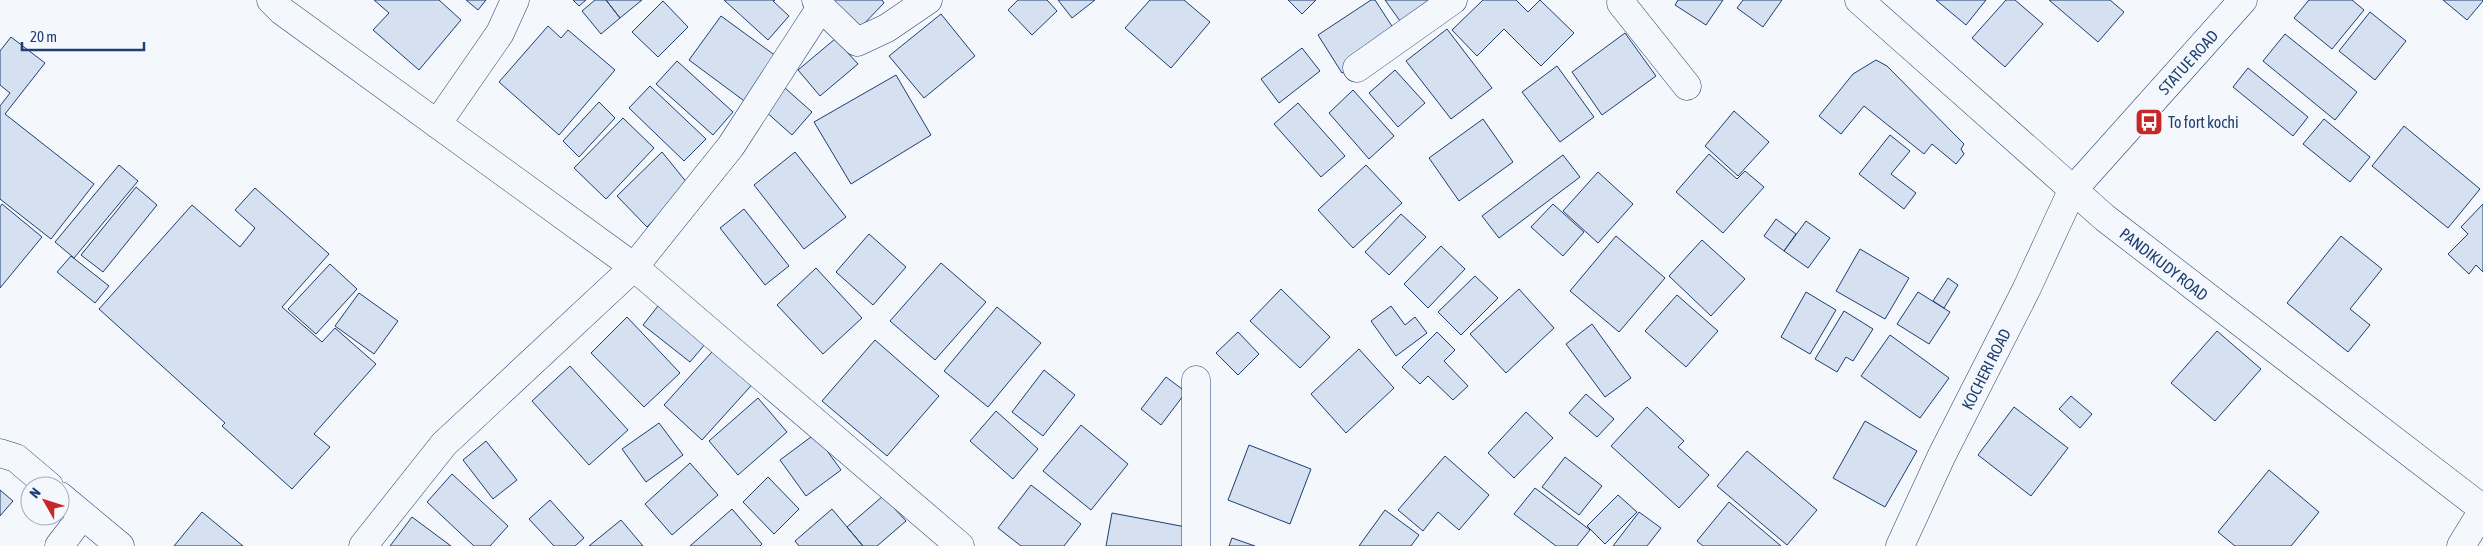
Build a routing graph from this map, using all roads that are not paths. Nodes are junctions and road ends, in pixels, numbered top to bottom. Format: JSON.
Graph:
{"nodes":[{"id":1,"x":515,"y":0,"type":"edge"},
{"id":2,"x":928,"y":0,"type":"edge"},
{"id":3,"x":1454,"y":0,"type":"edge"},
{"id":4,"x":1859,"y":0,"type":"edge"},
{"id":5,"x":2243,"y":0,"type":"edge"},
{"id":6,"x":1615,"y":1,"type":"edge"},
{"id":7,"x":819,"y":3,"type":"edge"},
{"id":8,"x":281,"y":4,"type":"edge"},
{"id":9,"x":1357,"y":68,"type":"dead end"},
{"id":10,"x":1687,"y":86,"type":"dead end"},
{"id":11,"x":437,"y":124,"type":"junction"},
{"id":12,"x":2072,"y":191,"type":"junction"},
{"id":13,"x":634,"y":267,"type":"junction"},
{"id":14,"x":1196,"y":380,"type":"dead end"},
{"id":15,"x":0,"y":453,"type":"edge"},
{"id":16,"x":37,"y":476,"type":"edge"},
{"id":17,"x":70,"y":504,"type":"edge"},
{"id":18,"x":2483,"y":510,"type":"edge"},
{"id":19,"x":83,"y":515,"type":"junction"},
{"id":20,"x":59,"y":546,"type":"edge"},
{"id":21,"x":120,"y":546,"type":"edge"},
{"id":22,"x":363,"y":546,"type":"edge"},
{"id":23,"x":960,"y":546,"type":"edge"},
{"id":24,"x":1196,"y":546,"type":"edge"},
{"id":25,"x":1900,"y":546,"type":"edge"},
{"id":26,"x":2461,"y":546,"type":"edge"}],
"edges":[{"from":1,"to":11,"type":"street"},
{"from":2,"to":7,"type":"street"},
{"from":3,"to":9,"type":"street"},
{"from":4,"to":12,"type":"street","name":"PANDIKUDY ROAD"},
{"from":5,"to":12,"type":"street","name":"STATUE ROAD"},
{"from":6,"to":10,"type":"street"},
{"from":7,"to":13,"type":"street"},
{"from":8,"to":11,"type":"street"},
{"from":11,"to":13,"type":"street"},
{"from":12,"to":18,"type":"street","name":"PANDIKUDY ROAD"},
{"from":12,"to":25,"type":"street","name":"KOCHERI ROAD"},
{"from":13,"to":22,"type":"street"},
{"from":13,"to":23,"type":"street"},
{"from":14,"to":24,"type":"street"},
{"from":15,"to":16,"type":"street"},
{"from":17,"to":19,"type":"street"},
{"from":18,"to":26,"type":"street"},
{"from":19,"to":20,"type":"street"},
{"from":19,"to":21,"type":"street"}]}
